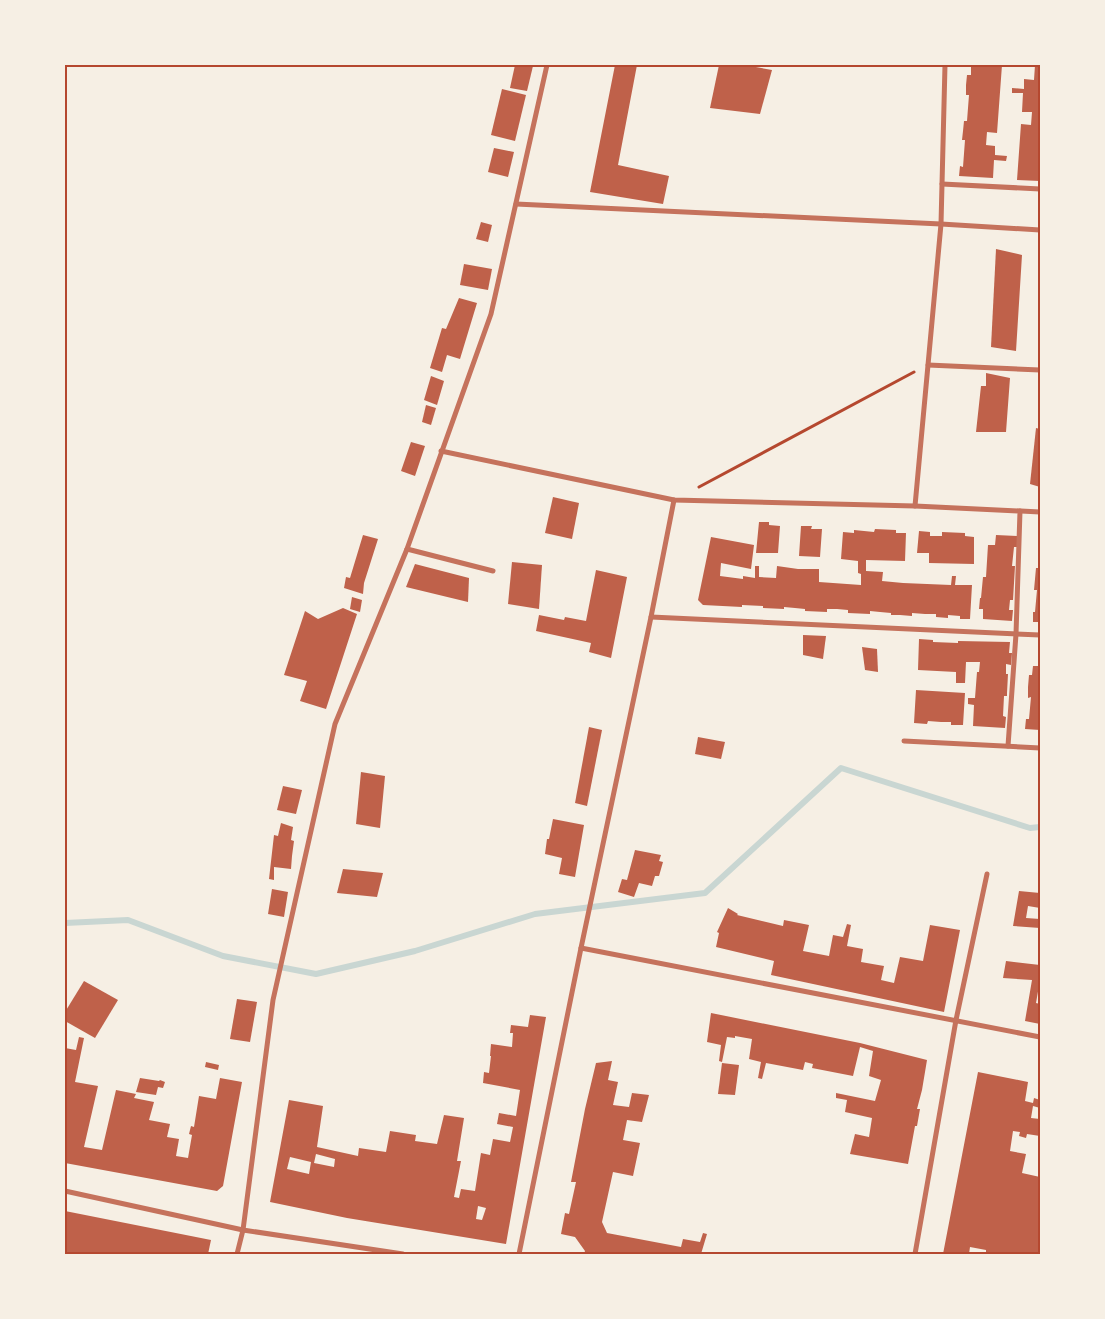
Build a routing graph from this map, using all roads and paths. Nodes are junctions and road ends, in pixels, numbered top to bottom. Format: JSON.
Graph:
{"nodes":[{"id":1,"x":547,"y":65,"type":"edge"},
{"id":2,"x":944,"y":65,"type":"edge"},
{"id":3,"x":942,"y":184,"type":"junction"},
{"id":4,"x":1040,"y":189,"type":"edge"},
{"id":5,"x":516,"y":204,"type":"junction"},
{"id":6,"x":941,"y":224,"type":"junction"},
{"id":7,"x":1040,"y":230,"type":"edge"},
{"id":8,"x":928,"y":365,"type":"junction"},
{"id":9,"x":1040,"y":370,"type":"edge"},
{"id":10,"x":441,"y":451,"type":"junction"},
{"id":11,"x":674,"y":500,"type":"junction"},
{"id":12,"x":915,"y":506,"type":"junction"},
{"id":13,"x":1020,"y":511,"type":"junction"},
{"id":14,"x":1040,"y":512,"type":"edge"},
{"id":15,"x":407,"y":549,"type":"junction"},
{"id":16,"x":493,"y":571,"type":"dead end"},
{"id":17,"x":651,"y":617,"type":"junction"},
{"id":18,"x":1016,"y":634,"type":"junction"},
{"id":19,"x":1040,"y":635,"type":"edge"},
{"id":20,"x":904,"y":741,"type":"dead end"},
{"id":21,"x":1008,"y":746,"type":"junction"},
{"id":22,"x":1040,"y":748,"type":"edge"},
{"id":23,"x":987,"y":874,"type":"dead end"},
{"id":24,"x":581,"y":948,"type":"junction"},
{"id":25,"x":956,"y":1020,"type":"junction"},
{"id":26,"x":1040,"y":1037,"type":"edge"},
{"id":27,"x":65,"y":1191,"type":"edge"},
{"id":28,"x":243,"y":1230,"type":"junction"},
{"id":29,"x":237,"y":1254,"type":"edge"},
{"id":30,"x":403,"y":1254,"type":"edge"},
{"id":31,"x":518,"y":1254,"type":"edge"},
{"id":32,"x":915,"y":1254,"type":"edge"}],
"edges":[{"from":1,"to":5,"type":"street"},
{"from":2,"to":3,"type":"street"},
{"from":3,"to":4,"type":"street"},
{"from":3,"to":6,"type":"street"},
{"from":5,"to":6,"type":"street"},
{"from":5,"to":10,"type":"street"},
{"from":6,"to":7,"type":"street"},
{"from":6,"to":8,"type":"street"},
{"from":8,"to":9,"type":"street"},
{"from":8,"to":11,"type":"path"},
{"from":8,"to":12,"type":"street"},
{"from":10,"to":11,"type":"street"},
{"from":10,"to":15,"type":"street"},
{"from":11,"to":12,"type":"street"},
{"from":11,"to":17,"type":"street"},
{"from":12,"to":13,"type":"street"},
{"from":13,"to":14,"type":"street"},
{"from":13,"to":18,"type":"street"},
{"from":15,"to":16,"type":"street"},
{"from":15,"to":28,"type":"street"},
{"from":17,"to":18,"type":"street"},
{"from":17,"to":24,"type":"street"},
{"from":18,"to":19,"type":"street"},
{"from":18,"to":21,"type":"street"},
{"from":20,"to":21,"type":"street"},
{"from":21,"to":22,"type":"street"},
{"from":23,"to":25,"type":"street"},
{"from":24,"to":25,"type":"street"},
{"from":24,"to":31,"type":"street"},
{"from":25,"to":26,"type":"street"},
{"from":25,"to":32,"type":"street"},
{"from":27,"to":28,"type":"street"},
{"from":28,"to":29,"type":"street"},
{"from":28,"to":30,"type":"street"}]}
